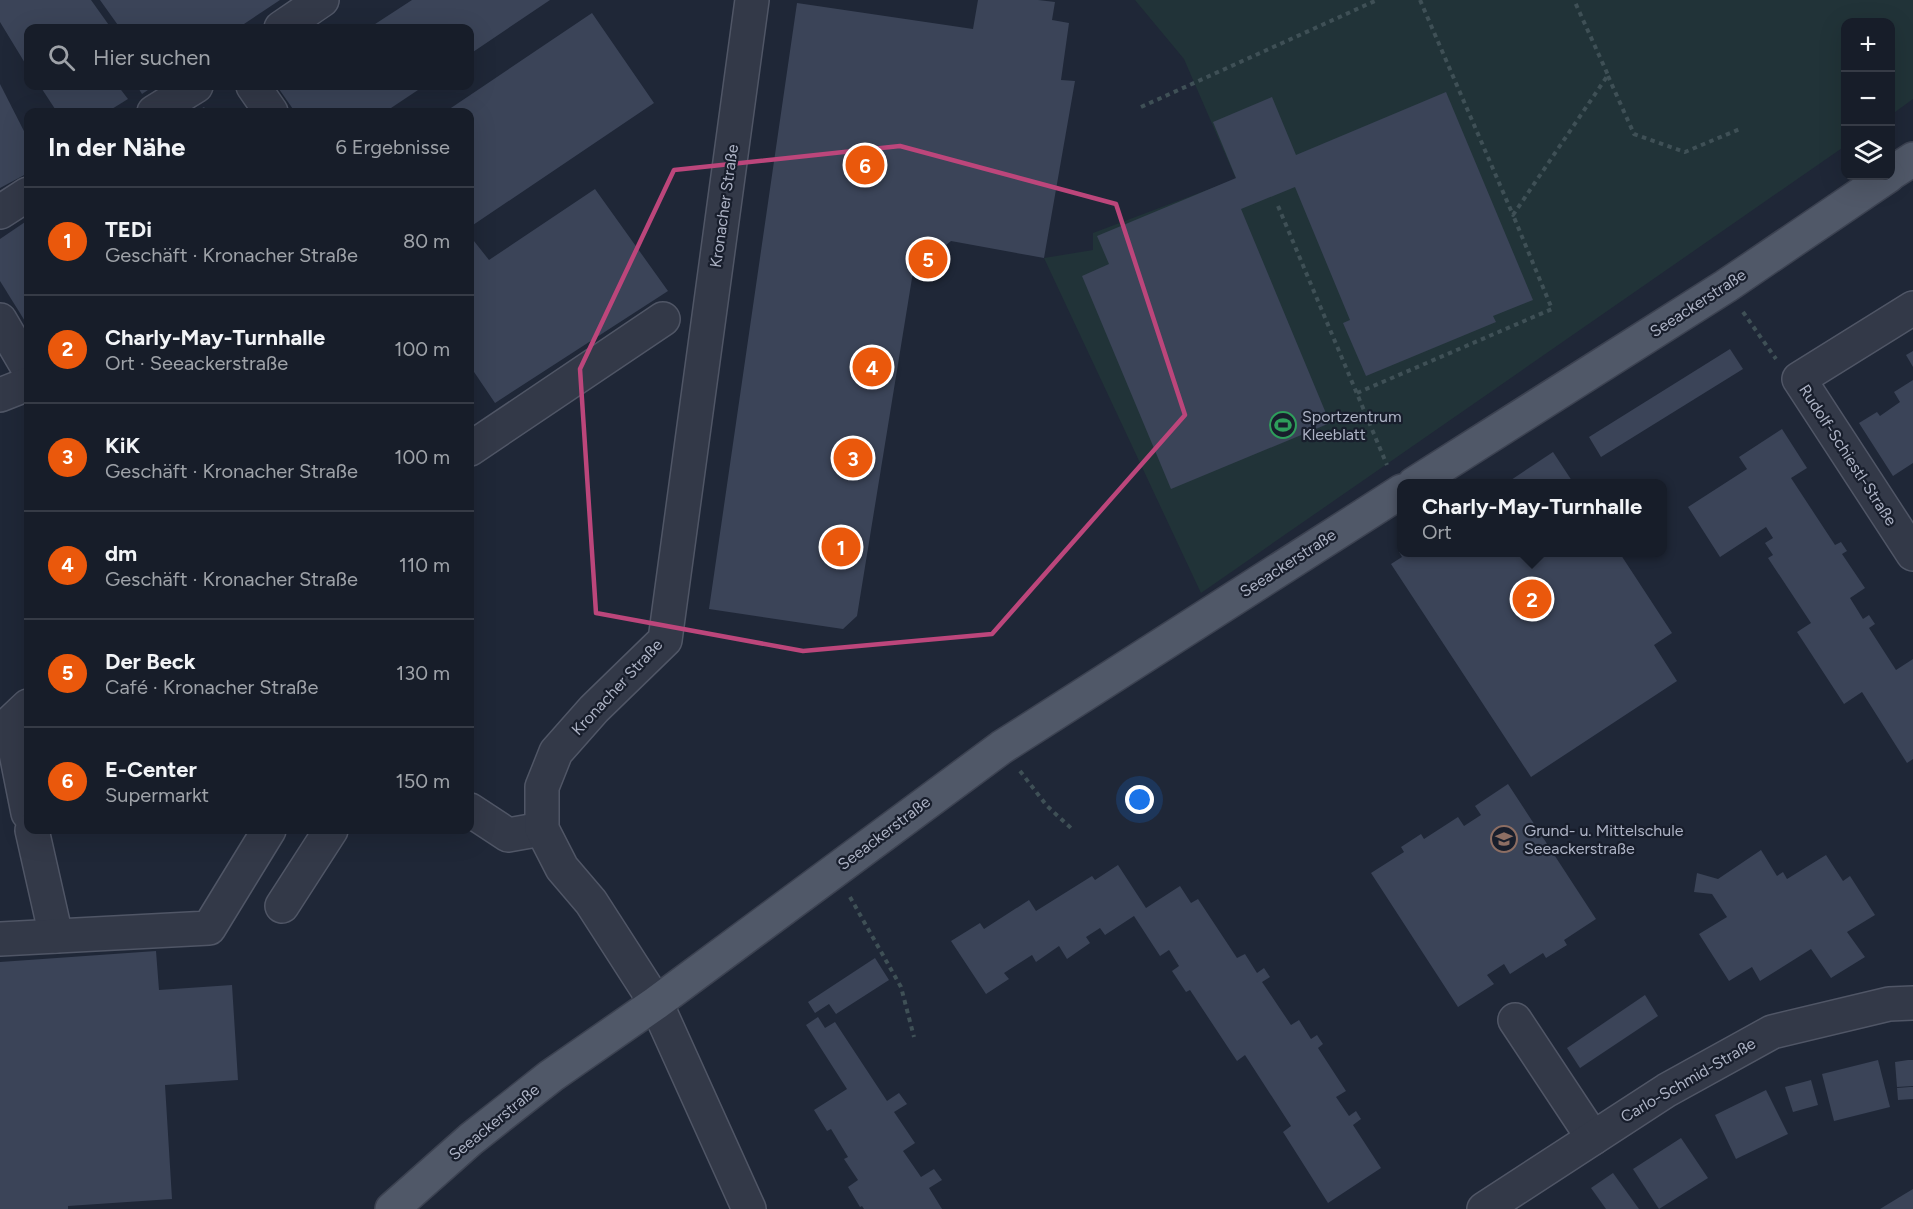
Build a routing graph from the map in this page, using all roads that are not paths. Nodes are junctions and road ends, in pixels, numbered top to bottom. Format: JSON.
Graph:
{"nodes":[{"id":1,"x":322,"y":0,"type":"edge"},
{"id":2,"x":752,"y":0,"type":"edge"},
{"id":3,"x":287,"y":24,"type":"edge"},
{"id":4,"x":190,"y":90,"type":"edge"},
{"id":5,"x":257,"y":90,"type":"edge"},
{"id":6,"x":160,"y":108,"type":"edge"},
{"id":7,"x":268,"y":108,"type":"edge"},
{"id":8,"x":1913,"y":159,"type":"edge"},
{"id":9,"x":1895,"y":171,"type":"edge"},
{"id":10,"x":1882,"y":180,"type":"edge"},
{"id":11,"x":24,"y":197,"type":"edge"},
{"id":12,"x":0,"y":212,"type":"edge"},
{"id":13,"x":1913,"y":308,"type":"edge"},
{"id":14,"x":663,"y":319,"type":"dead end"},
{"id":15,"x":0,"y":320,"type":"edge"},
{"id":16,"x":24,"y":361,"type":"edge"},
{"id":17,"x":24,"y":386,"type":"edge"},
{"id":18,"x":0,"y":395,"type":"edge"},
{"id":19,"x":474,"y":437,"type":"edge"},
{"id":20,"x":1421,"y":479,"type":"edge"},
{"id":21,"x":1397,"y":494,"type":"edge"},
{"id":22,"x":1913,"y":554,"type":"edge"},
{"id":23,"x":13,"y":718,"type":"edge"},
{"id":24,"x":24,"y":788,"type":"edge"},
{"id":25,"x":474,"y":813,"type":"edge"},
{"id":26,"x":542,"y":829,"type":"junction"},
{"id":27,"x":33,"y":834,"type":"edge"},
{"id":28,"x":267,"y":834,"type":"edge"},
{"id":29,"x":329,"y":834,"type":"edge"},
{"id":30,"x":282,"y":906,"type":"dead end"},
{"id":31,"x":56,"y":936,"type":"junction"},
{"id":32,"x":0,"y":939,"type":"edge"},
{"id":33,"x":656,"y":1003,"type":"junction"},
{"id":34,"x":1913,"y":1003,"type":"edge"},
{"id":35,"x":1515,"y":1020,"type":"dead end"},
{"id":36,"x":1593,"y":1138,"type":"junction"},
{"id":37,"x":392,"y":1209,"type":"edge"},
{"id":38,"x":749,"y":1209,"type":"edge"},
{"id":39,"x":1484,"y":1209,"type":"edge"}],
"edges":[{"from":1,"to":3,"type":"street"},
{"from":2,"to":26,"type":"street","name":"Kronacher Straße"},
{"from":4,"to":6,"type":"street"},
{"from":5,"to":7,"type":"street"},
{"from":8,"to":9,"type":"main road","name":"Seeackerstraße"},
{"from":10,"to":20,"type":"main road","name":"Seeackerstraße"},
{"from":11,"to":12,"type":"street"},
{"from":13,"to":22,"type":"street","name":"Rudolf-Schiestl-Straße"},
{"from":14,"to":19,"type":"street"},
{"from":15,"to":16,"type":"street"},
{"from":17,"to":18,"type":"street"},
{"from":21,"to":33,"type":"main road","name":"Seeackerstraße"},
{"from":23,"to":24,"type":"street"},
{"from":25,"to":26,"type":"street"},
{"from":26,"to":33,"type":"street","name":"Kronacher Straße"},
{"from":27,"to":31,"type":"street"},
{"from":28,"to":31,"type":"street"},
{"from":29,"to":30,"type":"street"},
{"from":31,"to":32,"type":"street"},
{"from":33,"to":37,"type":"main road","name":"Seeackerstraße"},
{"from":33,"to":38,"type":"street","name":"Kronacher Straße"},
{"from":34,"to":36,"type":"street","name":"Carlo-Schmid-Straße"},
{"from":35,"to":36,"type":"street"},
{"from":36,"to":39,"type":"street","name":"Carlo-Schmid-Straße"}]}
